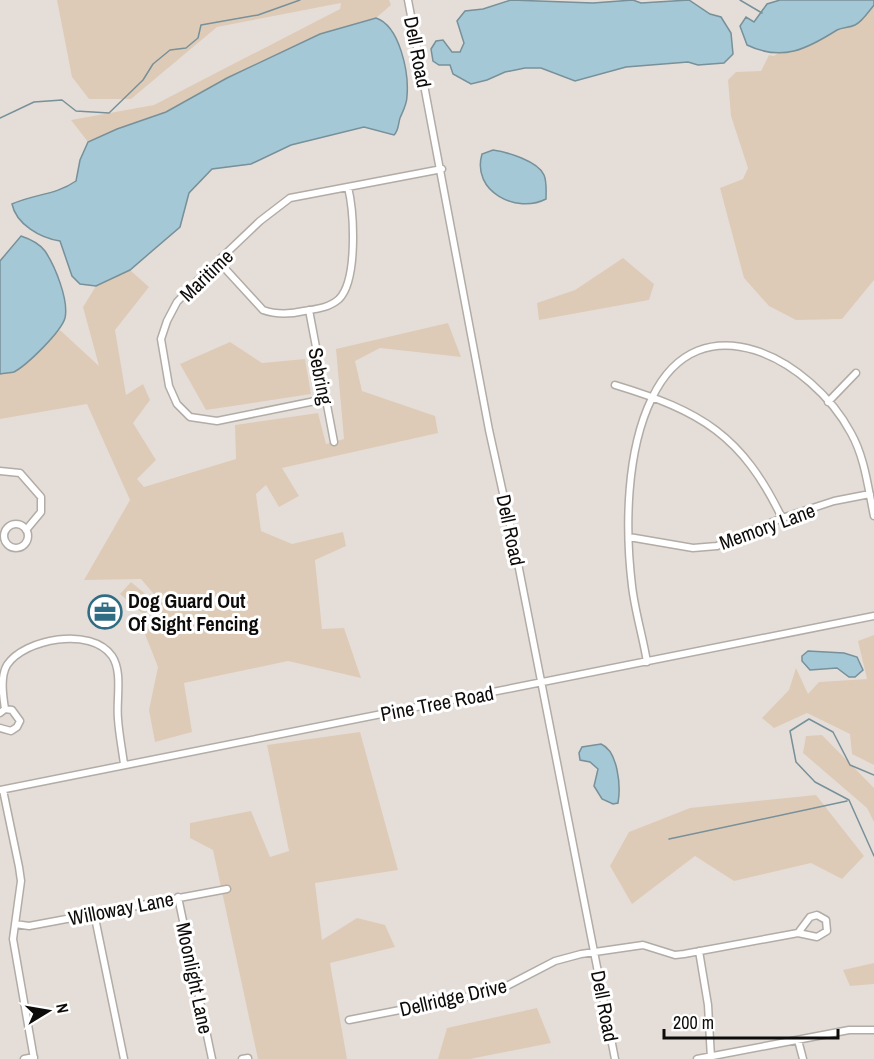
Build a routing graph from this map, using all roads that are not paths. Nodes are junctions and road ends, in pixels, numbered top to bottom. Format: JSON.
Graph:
{"nodes":[{"id":1,"x":408,"y":0,"type":"edge"},
{"id":2,"x":442,"y":169,"type":"junction"},
{"id":3,"x":348,"y":187,"type":"junction"},
{"id":4,"x":219,"y":262,"type":"junction"},
{"id":5,"x":309,"y":310,"type":"junction"},
{"id":6,"x":856,"y":373,"type":"dead end"},
{"id":7,"x":615,"y":385,"type":"dead end"},
{"id":8,"x":652,"y":396,"type":"junction"},
{"id":9,"x":325,"y":399,"type":"junction"},
{"id":10,"x":828,"y":402,"type":"junction"},
{"id":11,"x":334,"y":442,"type":"dead end"},
{"id":12,"x":0,"y":471,"type":"edge"},
{"id":13,"x":870,"y":494,"type":"junction"},
{"id":14,"x":874,"y":516,"type":"edge"},
{"id":15,"x":782,"y":518,"type":"junction"},
{"id":16,"x":26,"y":530,"type":"junction"},
{"id":17,"x":629,"y":537,"type":"junction"},
{"id":18,"x":874,"y":616,"type":"edge"},
{"id":19,"x":647,"y":662,"type":"junction"},
{"id":20,"x":542,"y":682,"type":"junction"},
{"id":21,"x":3,"y":711,"type":"edge"},
{"id":22,"x":0,"y":728,"type":"edge"},
{"id":23,"x":124,"y":764,"type":"junction"},
{"id":24,"x":2,"y":790,"type":"edge"},
{"id":25,"x":227,"y":889,"type":"dead end"},
{"id":26,"x":178,"y":897,"type":"junction"},
{"id":27,"x":94,"y":913,"type":"junction"},
{"id":28,"x":15,"y":924,"type":"junction"},
{"id":29,"x":798,"y":933,"type":"junction"},
{"id":30,"x":699,"y":951,"type":"junction"},
{"id":31,"x":594,"y":952,"type":"junction"},
{"id":32,"x":349,"y":1020,"type":"dead end"},
{"id":33,"x":874,"y":1030,"type":"edge"},
{"id":34,"x":798,"y":1040,"type":"junction"},
{"id":35,"x":34,"y":1058,"type":"edge"},
{"id":36,"x":711,"y":1058,"type":"edge"},
{"id":37,"x":24,"y":1059,"type":"edge"},
{"id":38,"x":124,"y":1059,"type":"edge"},
{"id":39,"x":212,"y":1059,"type":"edge"},
{"id":40,"x":615,"y":1059,"type":"edge"},
{"id":41,"x":697,"y":1059,"type":"edge"},
{"id":42,"x":803,"y":1059,"type":"edge"}],
"edges":[{"from":1,"to":2,"type":"street","name":"Dell Road"},
{"from":2,"to":3,"type":"street","name":"Maritime"},
{"from":2,"to":20,"type":"street","name":"Dell Road"},
{"from":3,"to":4,"type":"street","name":"Maritime"},
{"from":3,"to":5,"type":"street"},
{"from":4,"to":5,"type":"street"},
{"from":4,"to":9,"type":"street","name":"Maritime"},
{"from":5,"to":9,"type":"street","name":"Sebring"},
{"from":6,"to":10,"type":"street"},
{"from":7,"to":8,"type":"street"},
{"from":8,"to":10,"type":"street"},
{"from":8,"to":15,"type":"street"},
{"from":8,"to":17,"type":"street"},
{"from":9,"to":11,"type":"street","name":"Sebring"},
{"from":10,"to":13,"type":"street"},
{"from":12,"to":16,"type":"street"},
{"from":13,"to":14,"type":"street"},
{"from":13,"to":15,"type":"street","name":"Memory Lane"},
{"from":15,"to":17,"type":"street","name":"Memory Lane"},
{"from":16,"to":16,"type":"street"},
{"from":17,"to":19,"type":"street"},
{"from":18,"to":19,"type":"street","name":"Pine Tree Road"},
{"from":19,"to":20,"type":"street","name":"Pine Tree Road"},
{"from":20,"to":23,"type":"street","name":"Pine Tree Road"},
{"from":20,"to":31,"type":"street","name":"Dell Road"},
{"from":21,"to":22,"type":"street"},
{"from":21,"to":23,"type":"street"},
{"from":23,"to":24,"type":"street","name":"Pine Tree Road"},
{"from":24,"to":28,"type":"street"},
{"from":25,"to":26,"type":"street","name":"Willoway Lane"},
{"from":26,"to":27,"type":"street","name":"Willoway Lane"},
{"from":26,"to":39,"type":"street","name":"Moonlight Lane"},
{"from":27,"to":28,"type":"street","name":"Willoway Lane"},
{"from":27,"to":38,"type":"street"},
{"from":28,"to":35,"type":"street"},
{"from":29,"to":29,"type":"street","name":"Dellridge Drive"},
{"from":29,"to":30,"type":"street","name":"Dellridge Drive"},
{"from":30,"to":31,"type":"street","name":"Dellridge Drive"},
{"from":30,"to":36,"type":"street"},
{"from":31,"to":32,"type":"street","name":"Dellridge Drive"},
{"from":31,"to":40,"type":"street","name":"Dell Road"},
{"from":33,"to":34,"type":"street"},
{"from":34,"to":36,"type":"street"},
{"from":34,"to":42,"type":"street"},
{"from":35,"to":37,"type":"street"},
{"from":36,"to":41,"type":"street"}]}
